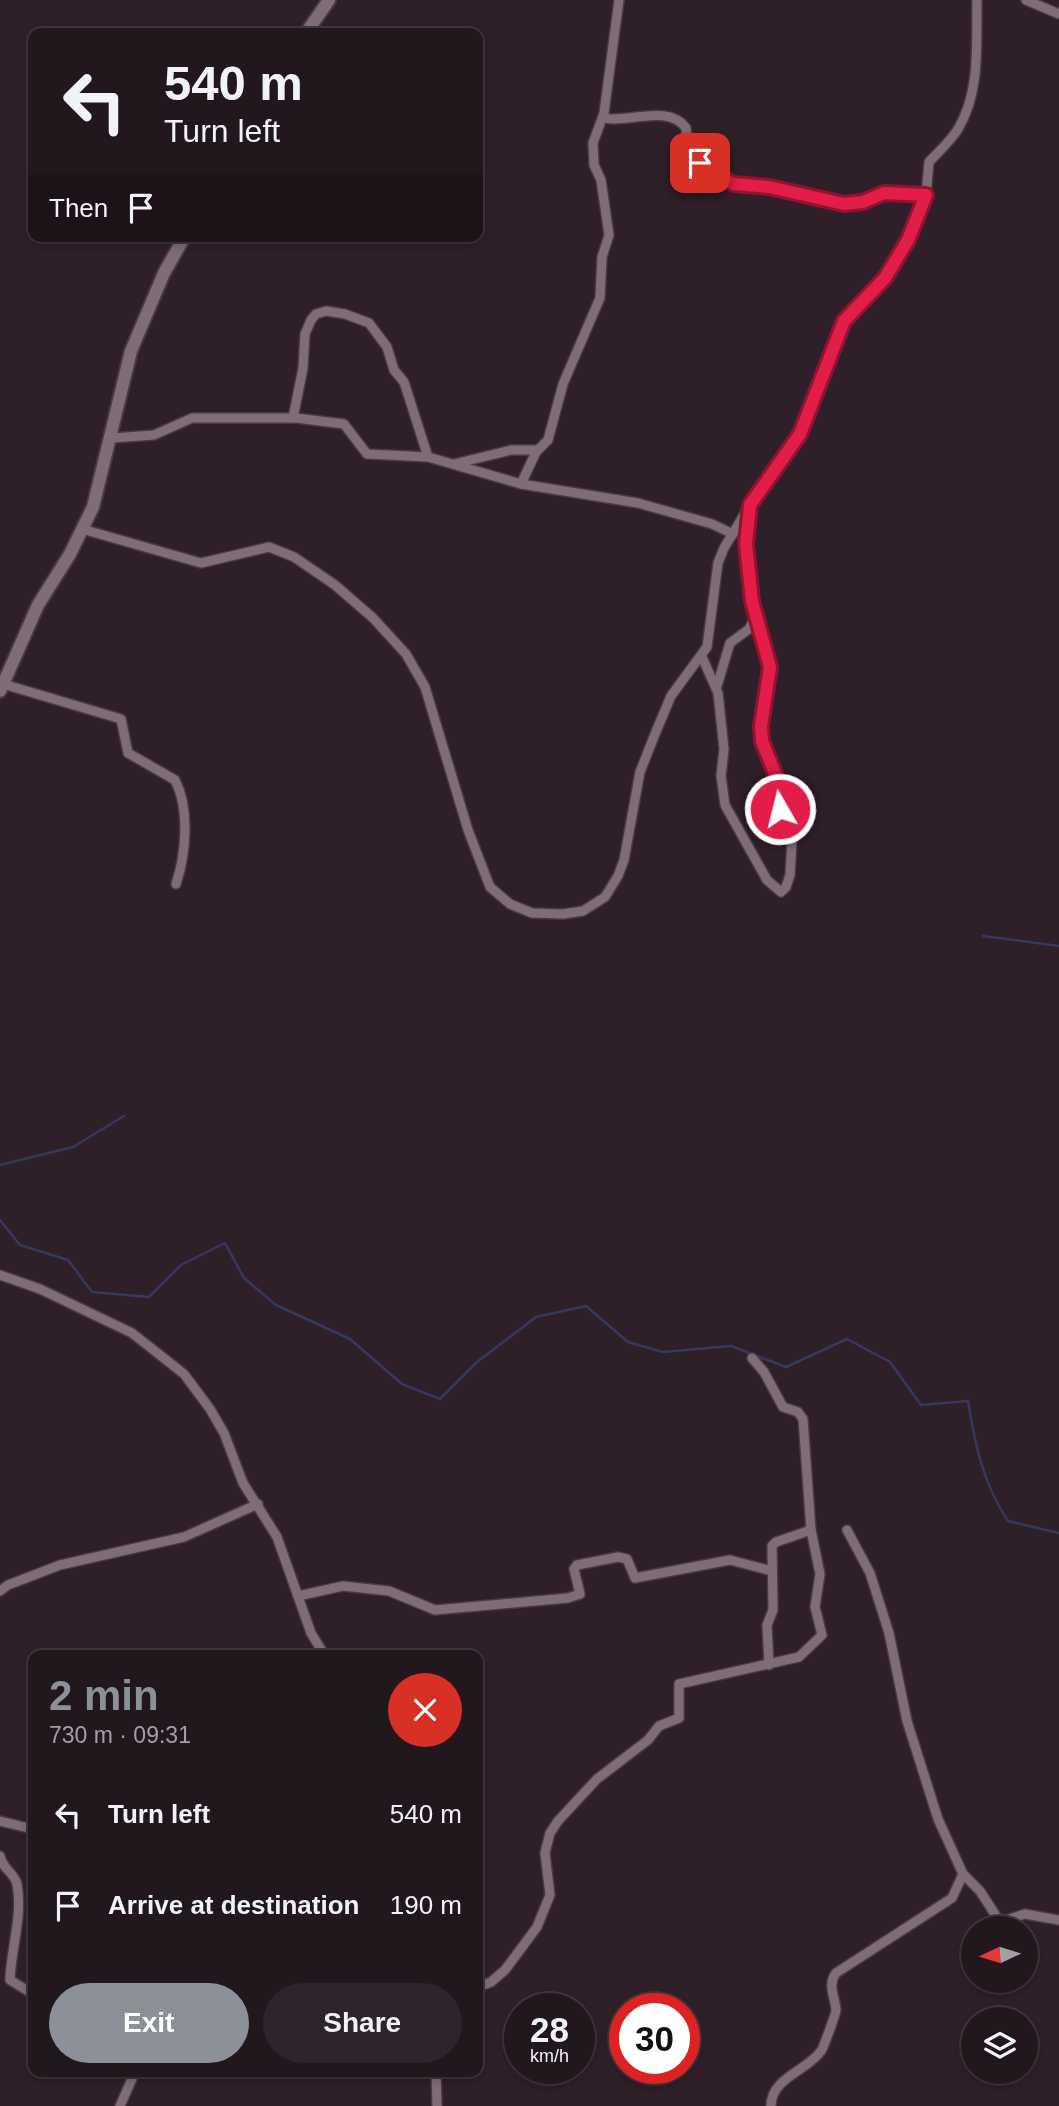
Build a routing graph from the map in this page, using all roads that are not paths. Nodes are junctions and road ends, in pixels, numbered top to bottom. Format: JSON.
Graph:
{"nodes":[{"id":1,"x":329,"y":0,"type":"edge"},
{"id":2,"x":619,"y":0,"type":"edge"},
{"id":3,"x":977,"y":0,"type":"edge"},
{"id":4,"x":1026,"y":0,"type":"edge"},
{"id":5,"x":1059,"y":13,"type":"edge"},
{"id":6,"x":309,"y":28,"type":"edge"},
{"id":7,"x":603,"y":118,"type":"junction"},
{"id":8,"x":926,"y":195,"type":"junction"},
{"id":9,"x":182,"y":242,"type":"edge"},
{"id":10,"x":293,"y":418,"type":"junction"},
{"id":11,"x":112,"y":438,"type":"junction"},
{"id":12,"x":538,"y":450,"type":"junction"},
{"id":13,"x":428,"y":457,"type":"junction"},
{"id":14,"x":454,"y":464,"type":"junction"},
{"id":15,"x":521,"y":484,"type":"junction"},
{"id":16,"x":750,"y":505,"type":"junction"},
{"id":17,"x":82,"y":529,"type":"junction"},
{"id":18,"x":733,"y":534,"type":"junction"},
{"id":19,"x":756,"y":616,"type":"junction"},
{"id":20,"x":702,"y":657,"type":"junction"},
{"id":21,"x":1,"y":686,"type":"edge"},
{"id":22,"x":716,"y":688,"type":"junction"},
{"id":23,"x":176,"y":884,"type":"dead end"},
{"id":24,"x":0,"y":1275,"type":"edge"},
{"id":25,"x":752,"y":1358,"type":"dead end"},
{"id":26,"x":258,"y":1504,"type":"junction"},
{"id":27,"x":811,"y":1530,"type":"junction"},
{"id":28,"x":848,"y":1530,"type":"dead end"},
{"id":29,"x":772,"y":1571,"type":"junction"},
{"id":30,"x":0,"y":1591,"type":"edge"},
{"id":31,"x":298,"y":1595,"type":"junction"},
{"id":32,"x":321,"y":1650,"type":"edge"},
{"id":33,"x":769,"y":1665,"type":"junction"},
{"id":34,"x":0,"y":1821,"type":"edge"},
{"id":35,"x":28,"y":1828,"type":"edge"},
{"id":36,"x":0,"y":1856,"type":"edge"},
{"id":37,"x":963,"y":1874,"type":"junction"},
{"id":38,"x":1059,"y":1920,"type":"edge"},
{"id":39,"x":483,"y":1985,"type":"edge"},
{"id":40,"x":28,"y":1991,"type":"edge"},
{"id":41,"x":133,"y":2077,"type":"edge"},
{"id":42,"x":436,"y":2077,"type":"edge"},
{"id":43,"x":120,"y":2106,"type":"edge"},
{"id":44,"x":437,"y":2106,"type":"edge"},
{"id":45,"x":771,"y":2106,"type":"edge"}],
"edges":[{"from":1,"to":6,"type":"street"},
{"from":2,"to":7,"type":"street"},
{"from":3,"to":8,"type":"street"},
{"from":4,"to":5,"type":"street"},
{"from":7,"to":8,"type":"street"},
{"from":7,"to":12,"type":"street"},
{"from":8,"to":16,"type":"street"},
{"from":9,"to":11,"type":"street"},
{"from":10,"to":11,"type":"street"},
{"from":10,"to":13,"type":"street"},
{"from":10,"to":13,"type":"street"},
{"from":11,"to":17,"type":"street"},
{"from":12,"to":14,"type":"street"},
{"from":12,"to":15,"type":"street"},
{"from":13,"to":14,"type":"street"},
{"from":14,"to":15,"type":"street"},
{"from":15,"to":18,"type":"street"},
{"from":16,"to":18,"type":"street"},
{"from":16,"to":19,"type":"street"},
{"from":17,"to":20,"type":"street"},
{"from":17,"to":21,"type":"street"},
{"from":18,"to":20,"type":"street"},
{"from":19,"to":22,"type":"street"},
{"from":19,"to":22,"type":"street"},
{"from":20,"to":22,"type":"street"},
{"from":21,"to":23,"type":"street"},
{"from":24,"to":26,"type":"street"},
{"from":25,"to":27,"type":"street"},
{"from":26,"to":30,"type":"street"},
{"from":26,"to":31,"type":"street"},
{"from":27,"to":29,"type":"street"},
{"from":27,"to":33,"type":"street"},
{"from":28,"to":37,"type":"street"},
{"from":29,"to":31,"type":"street"},
{"from":29,"to":33,"type":"street"},
{"from":31,"to":32,"type":"street"},
{"from":33,"to":39,"type":"street"},
{"from":34,"to":35,"type":"street"},
{"from":36,"to":40,"type":"street"},
{"from":37,"to":38,"type":"street"},
{"from":37,"to":45,"type":"street"},
{"from":41,"to":43,"type":"street"},
{"from":42,"to":44,"type":"street"}]}
